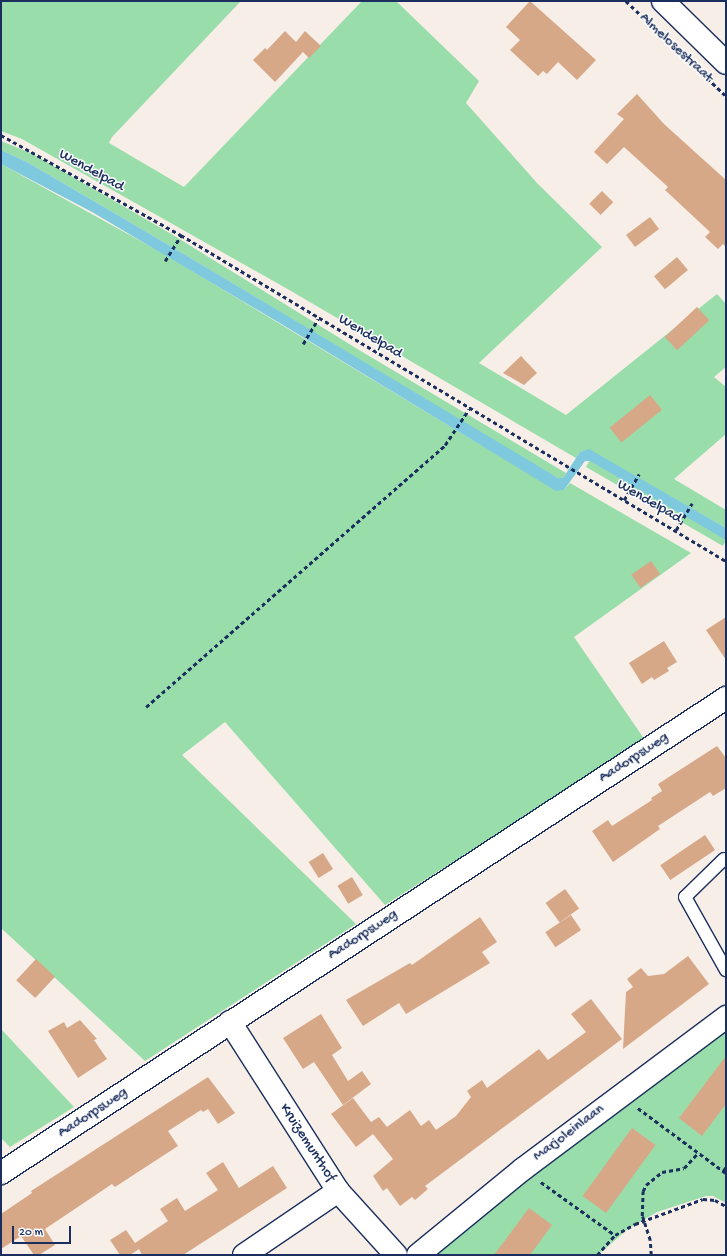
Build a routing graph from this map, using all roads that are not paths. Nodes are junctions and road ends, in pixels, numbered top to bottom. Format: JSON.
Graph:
{"nodes":[{"id":1,"x":663,"y":1,"type":"edge"},
{"id":2,"x":726,"y":63,"type":"edge"},
{"id":3,"x":726,"y":698,"type":"edge"},
{"id":4,"x":724,"y":859,"type":"dead end"},
{"id":5,"x":726,"y":970,"type":"edge"},
{"id":6,"x":726,"y":1017,"type":"edge"},
{"id":7,"x":230,"y":1022,"type":"junction"},
{"id":8,"x":1,"y":1173,"type":"edge"},
{"id":9,"x":338,"y":1191,"type":"junction"},
{"id":10,"x":247,"y":1254,"type":"edge"},
{"id":11,"x":396,"y":1255,"type":"edge"},
{"id":12,"x":418,"y":1255,"type":"edge"}],
"edges":[{"from":1,"to":2,"type":"street","name":"Almelosestraat"},
{"from":3,"to":7,"type":"street","name":"Aadorpsweg"},
{"from":4,"to":5,"type":"lane"},
{"from":6,"to":12,"type":"street","name":"Marjoleinlaan"},
{"from":7,"to":8,"type":"street","name":"Aadorpsweg"},
{"from":7,"to":9,"type":"street","name":"Kruizemunthof"},
{"from":9,"to":10,"type":"street"},
{"from":9,"to":11,"type":"street","name":"Kruizemunthof"}]}
